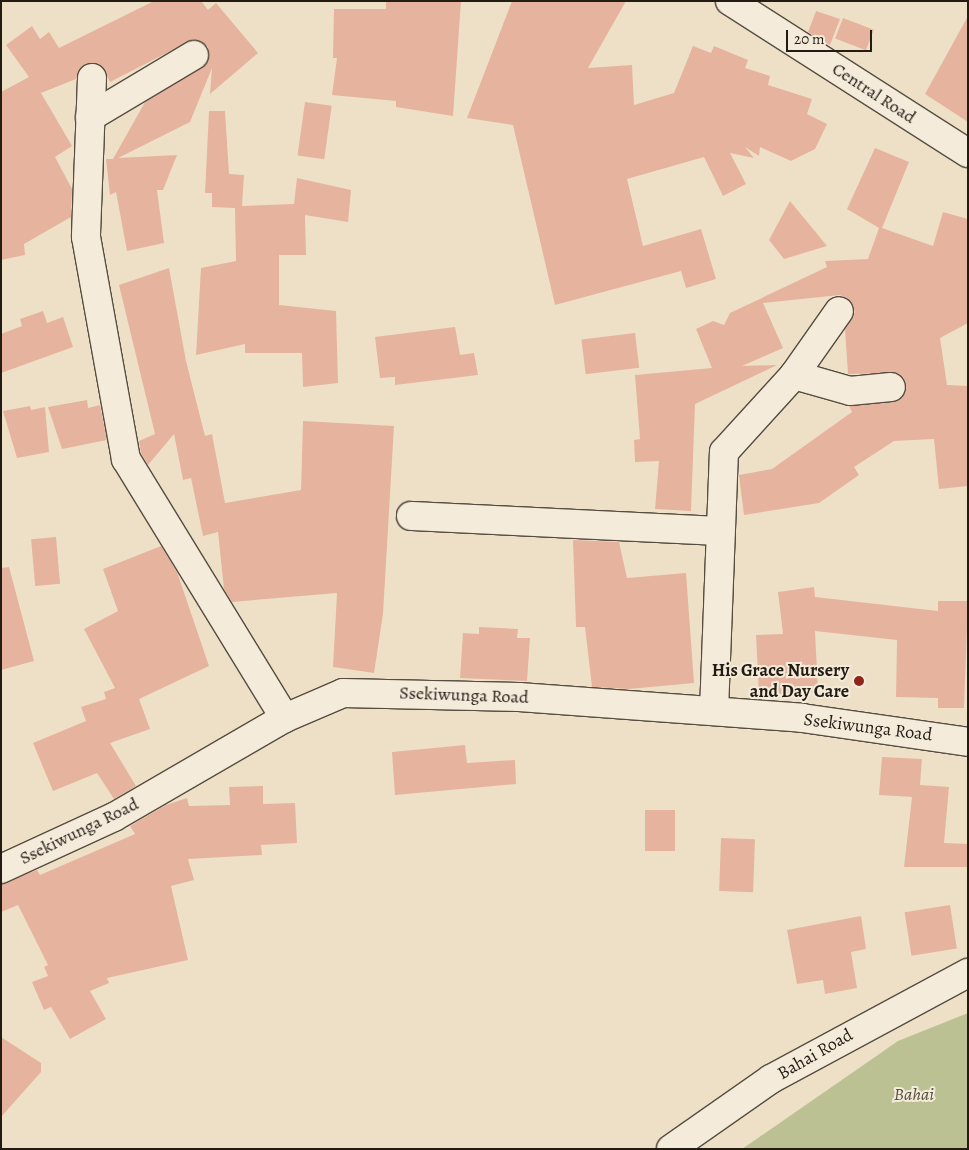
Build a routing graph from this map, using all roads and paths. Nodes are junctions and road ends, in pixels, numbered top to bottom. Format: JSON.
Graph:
{"nodes":[{"id":1,"x":730,"y":1,"type":"edge"},
{"id":2,"x":194,"y":55,"type":"dead end"},
{"id":3,"x":92,"y":78,"type":"dead end"},
{"id":4,"x":90,"y":117,"type":"junction"},
{"id":5,"x":968,"y":152,"type":"edge"},
{"id":6,"x":839,"y":311,"type":"dead end"},
{"id":7,"x":794,"y":375,"type":"junction"},
{"id":8,"x":891,"y":387,"type":"dead end"},
{"id":9,"x":411,"y":516,"type":"dead end"},
{"id":10,"x":721,"y":531,"type":"junction"},
{"id":11,"x":714,"y":711,"type":"junction"},
{"id":12,"x":285,"y":718,"type":"junction"},
{"id":13,"x":968,"y":742,"type":"edge"},
{"id":14,"x":1,"y":869,"type":"edge"},
{"id":15,"x":968,"y":973,"type":"edge"},
{"id":16,"x":671,"y":1149,"type":"edge"}],
"edges":[{"from":1,"to":5,"type":"street","name":"Central Road"},
{"from":2,"to":4,"type":"street"},
{"from":3,"to":4,"type":"street"},
{"from":4,"to":12,"type":"street"},
{"from":6,"to":7,"type":"street"},
{"from":7,"to":8,"type":"street"},
{"from":7,"to":10,"type":"street"},
{"from":9,"to":10,"type":"street"},
{"from":10,"to":11,"type":"street"},
{"from":11,"to":12,"type":"street","name":"Ssekiwunga Road"},
{"from":11,"to":13,"type":"street","name":"Ssekiwunga Road"},
{"from":12,"to":14,"type":"street","name":"Ssekiwunga Road"},
{"from":15,"to":16,"type":"street","name":"Bahai Road"}]}
